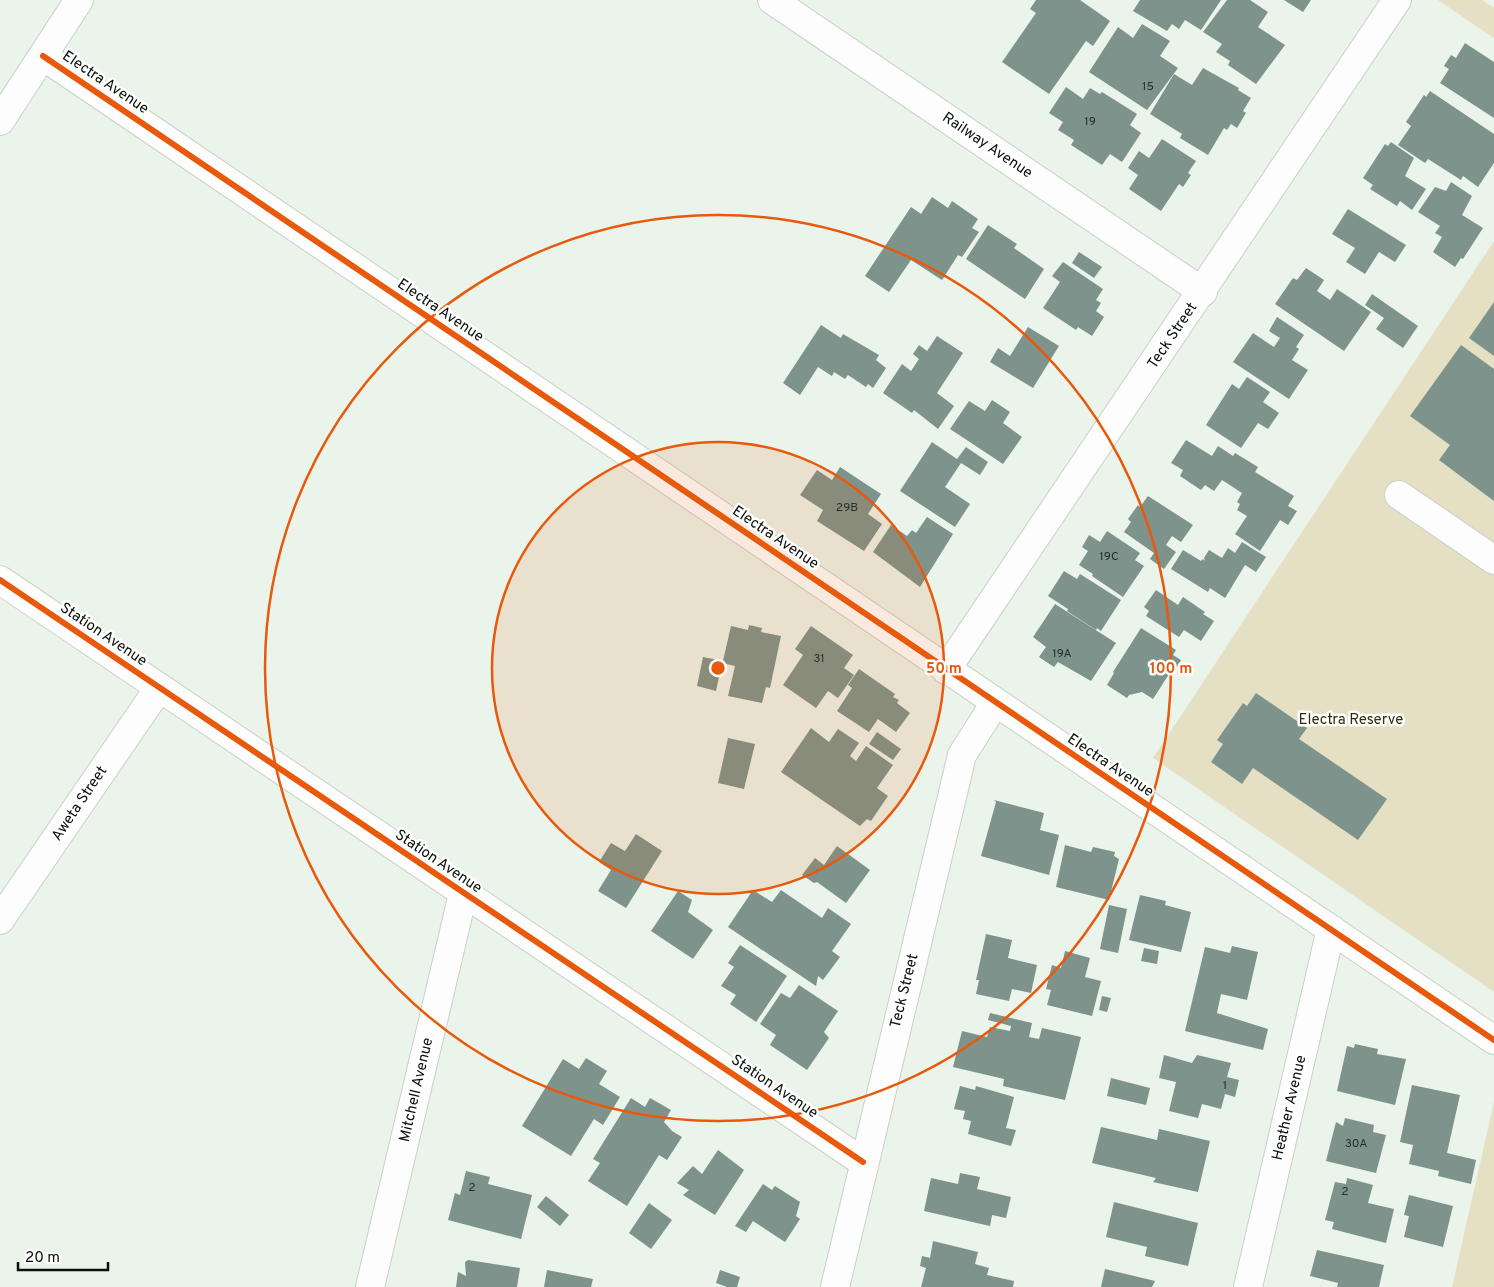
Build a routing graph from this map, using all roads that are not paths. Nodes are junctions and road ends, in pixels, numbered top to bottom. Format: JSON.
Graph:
{"nodes":[{"id":1,"x":79,"y":0,"type":"edge"},
{"id":2,"x":772,"y":0,"type":"edge"},
{"id":3,"x":1397,"y":0,"type":"edge"},
{"id":4,"x":43,"y":56,"type":"junction"},
{"id":5,"x":0,"y":120,"type":"edge"},
{"id":6,"x":1202,"y":292,"type":"junction"},
{"id":7,"x":1399,"y":495,"type":"dead end"},
{"id":8,"x":1494,"y":560,"type":"edge"},
{"id":9,"x":0,"y":580,"type":"edge"},
{"id":10,"x":946,"y":670,"type":"junction"},
{"id":11,"x":159,"y":688,"type":"junction"},
{"id":12,"x":995,"y":703,"type":"junction"},
{"id":13,"x":463,"y":894,"type":"junction"},
{"id":14,"x":0,"y":920,"type":"edge"},
{"id":15,"x":1331,"y":929,"type":"junction"},
{"id":16,"x":1494,"y":1040,"type":"edge"},
{"id":17,"x":864,"y":1162,"type":"junction"},
{"id":18,"x":370,"y":1287,"type":"edge"},
{"id":19,"x":835,"y":1287,"type":"edge"},
{"id":20,"x":1248,"y":1287,"type":"edge"}],
"edges":[{"from":1,"to":4,"type":"street"},
{"from":2,"to":6,"type":"street","name":"Railway Avenue"},
{"from":3,"to":6,"type":"street","name":"Teck Street"},
{"from":4,"to":5,"type":"street"},
{"from":4,"to":10,"type":"street","name":"Electra Avenue"},
{"from":6,"to":10,"type":"street","name":"Teck Street"},
{"from":7,"to":8,"type":"street"},
{"from":9,"to":11,"type":"street","name":"Station Avenue"},
{"from":10,"to":12,"type":"street","name":"Electra Avenue"},
{"from":11,"to":13,"type":"street","name":"Station Avenue"},
{"from":11,"to":14,"type":"street","name":"Aweta Street"},
{"from":12,"to":15,"type":"street","name":"Electra Avenue"},
{"from":12,"to":17,"type":"street","name":"Teck Street"},
{"from":13,"to":17,"type":"street","name":"Station Avenue"},
{"from":13,"to":18,"type":"street","name":"Mitchell Avenue"},
{"from":15,"to":16,"type":"street","name":"Electra Avenue"},
{"from":15,"to":20,"type":"street","name":"Heather Avenue"},
{"from":17,"to":19,"type":"street","name":"Teck Street"}]}
